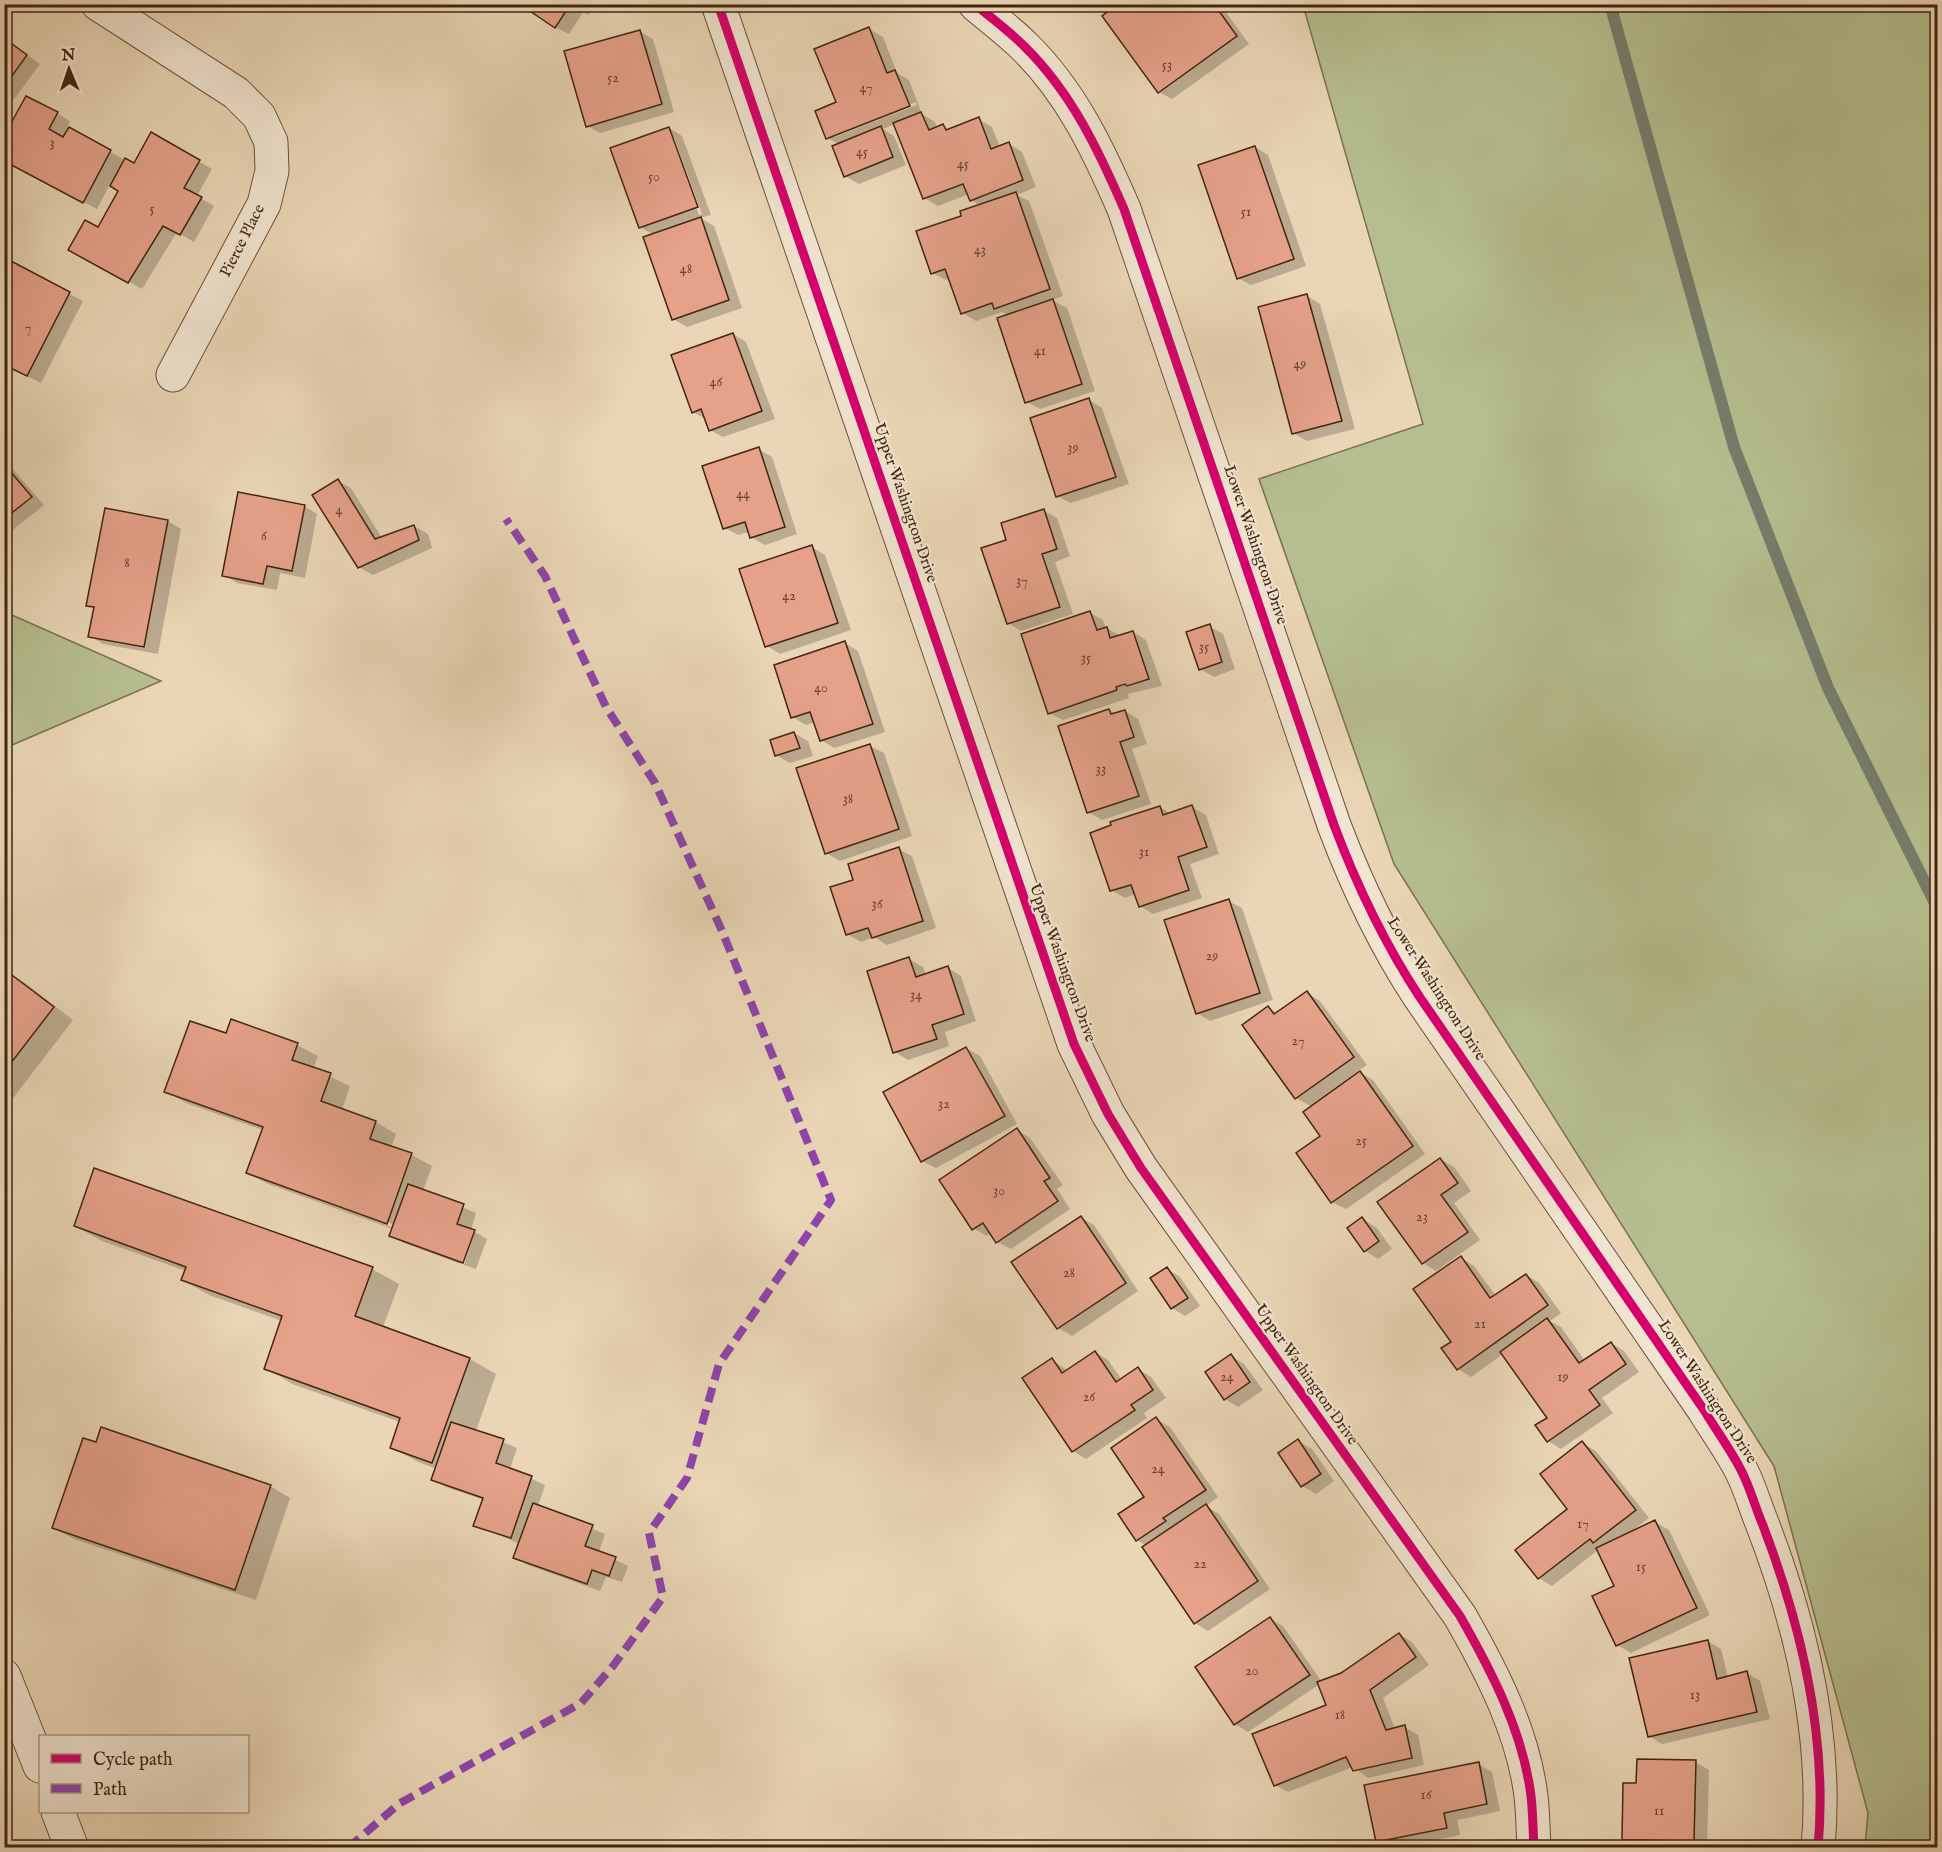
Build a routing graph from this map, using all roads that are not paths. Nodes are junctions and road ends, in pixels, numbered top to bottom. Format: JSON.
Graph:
{"nodes":[{"id":1,"x":98,"y":4,"type":"edge"},
{"id":2,"x":718,"y":4,"type":"edge"},
{"id":3,"x":975,"y":4,"type":"edge"},
{"id":4,"x":173,"y":375,"type":"dead end"},
{"id":5,"x":7,"y":1687,"type":"edge"},
{"id":6,"x":39,"y":1764,"type":"edge"},
{"id":7,"x":58,"y":1813,"type":"edge"},
{"id":8,"x":72,"y":1848,"type":"edge"},
{"id":9,"x":1534,"y":1848,"type":"edge"},
{"id":10,"x":1818,"y":1848,"type":"edge"}],
"edges":[{"from":1,"to":4,"type":"street","name":"Pierce Place"},
{"from":2,"to":9,"type":"street","name":"Upper Washington Drive"},
{"from":3,"to":10,"type":"street","name":"Lower Washington Drive"},
{"from":5,"to":6,"type":"street"},
{"from":7,"to":8,"type":"street"}]}
